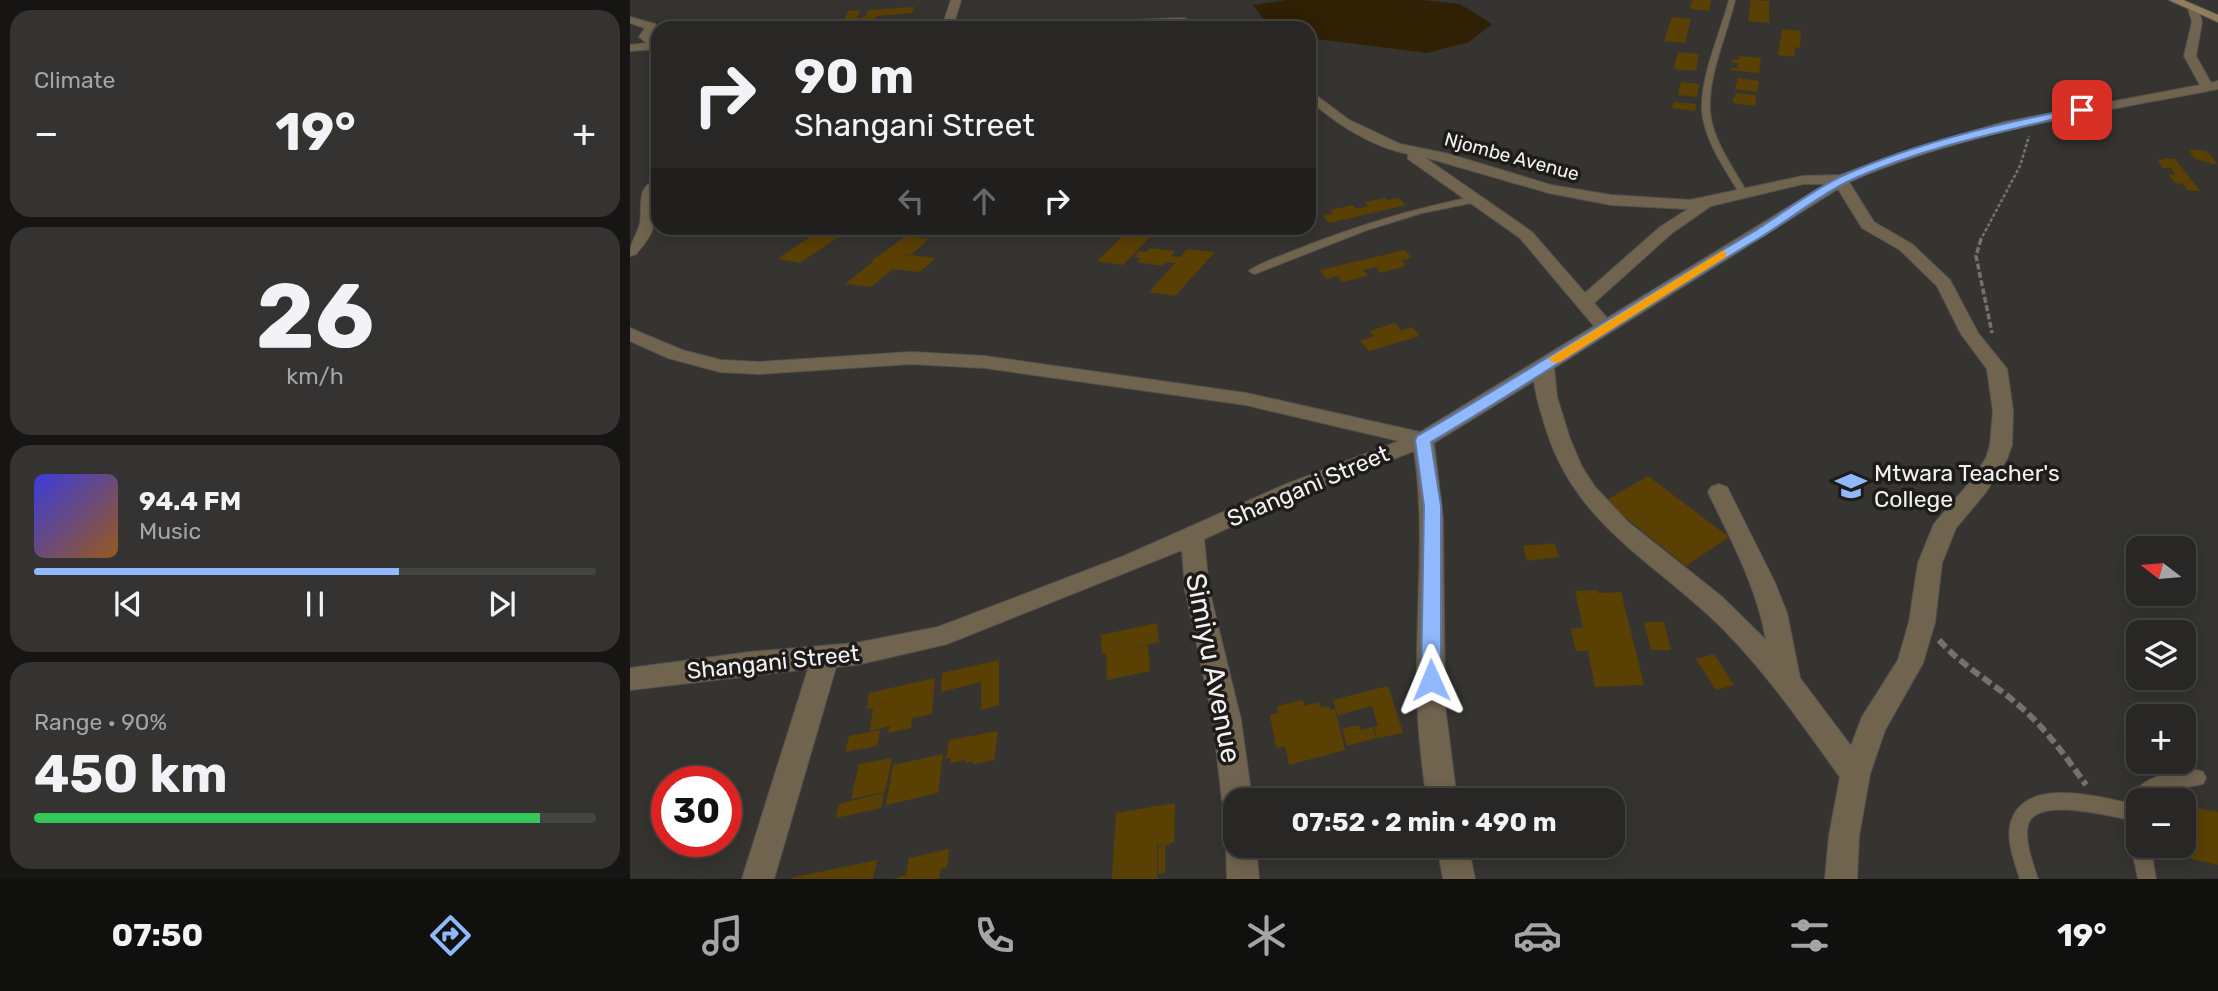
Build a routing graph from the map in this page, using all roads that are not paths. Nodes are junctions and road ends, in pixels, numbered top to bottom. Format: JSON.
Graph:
{"nodes":[{"id":1,"x":956,"y":0,"type":"edge"},
{"id":2,"x":1732,"y":0,"type":"edge"},
{"id":3,"x":2174,"y":0,"type":"edge"},
{"id":4,"x":2193,"y":8,"type":"junction"},
{"id":5,"x":2218,"y":19,"type":"edge"},
{"id":6,"x":632,"y":20,"type":"dead end"},
{"id":7,"x":950,"y":21,"type":"edge"},
{"id":8,"x":651,"y":26,"type":"edge"},
{"id":9,"x":651,"y":26,"type":"edge"},
{"id":10,"x":651,"y":41,"type":"edge"},
{"id":11,"x":651,"y":46,"type":"edge"},
{"id":12,"x":630,"y":48,"type":"edge"},
{"id":13,"x":2212,"y":86,"type":"edge"},
{"id":14,"x":1316,"y":100,"type":"edge"},
{"id":15,"x":1403,"y":149,"type":"junction"},
{"id":16,"x":1843,"y":180,"type":"junction"},
{"id":17,"x":651,"y":191,"type":"edge"},
{"id":18,"x":1744,"y":194,"type":"junction"},
{"id":19,"x":1478,"y":199,"type":"junction"},
{"id":20,"x":1711,"y":202,"type":"junction"},
{"id":21,"x":630,"y":251,"type":"edge"},
{"id":22,"x":1254,"y":271,"type":"dead end"},
{"id":23,"x":1584,"y":303,"type":"junction"},
{"id":24,"x":1605,"y":327,"type":"junction"},
{"id":25,"x":630,"y":334,"type":"edge"},
{"id":26,"x":1544,"y":366,"type":"junction"},
{"id":27,"x":1423,"y":440,"type":"junction"},
{"id":28,"x":1719,"y":492,"type":"dead end"},
{"id":29,"x":1192,"y":535,"type":"junction"},
{"id":30,"x":825,"y":658,"type":"junction"},
{"id":31,"x":630,"y":679,"type":"edge"},
{"id":32,"x":1787,"y":682,"type":"junction"},
{"id":33,"x":1855,"y":774,"type":"junction"},
{"id":34,"x":2197,"y":778,"type":"dead end"},
{"id":35,"x":1236,"y":788,"type":"edge"},
{"id":36,"x":1440,"y":788,"type":"edge"},
{"id":37,"x":2147,"y":788,"type":"edge"},
{"id":38,"x":2126,"y":811,"type":"edge"},
{"id":39,"x":1242,"y":858,"type":"edge"},
{"id":40,"x":1455,"y":858,"type":"edge"},
{"id":41,"x":2143,"y":858,"type":"edge"},
{"id":42,"x":758,"y":879,"type":"edge"},
{"id":43,"x":1243,"y":879,"type":"edge"},
{"id":44,"x":1460,"y":879,"type":"edge"},
{"id":45,"x":1841,"y":879,"type":"edge"},
{"id":46,"x":2029,"y":879,"type":"edge"},
{"id":47,"x":2147,"y":879,"type":"edge"}],
"edges":[{"from":1,"to":7,"type":"street"},
{"from":2,"to":18,"type":"lane"},
{"from":3,"to":4,"type":"street"},
{"from":4,"to":5,"type":"street"},
{"from":4,"to":13,"type":"street"},
{"from":6,"to":9,"type":"street"},
{"from":8,"to":10,"type":"street"},
{"from":11,"to":12,"type":"street"},
{"from":13,"to":16,"type":"street","name":"Shangani Street"},
{"from":14,"to":15,"type":"street","name":"Njombe Avenue"},
{"from":15,"to":19,"type":"street"},
{"from":15,"to":20,"type":"street","name":"Njombe Avenue"},
{"from":16,"to":18,"type":"street","name":"Njombe Avenue"},
{"from":16,"to":24,"type":"street","name":"Shangani Street"},
{"from":16,"to":33,"type":"street"},
{"from":17,"to":21,"type":"street"},
{"from":18,"to":20,"type":"street","name":"Njombe Avenue"},
{"from":19,"to":22,"type":"lane"},
{"from":19,"to":23,"type":"street"},
{"from":20,"to":23,"type":"street"},
{"from":23,"to":24,"type":"street"},
{"from":24,"to":26,"type":"street","name":"Shangani Street"},
{"from":25,"to":27,"type":"street"},
{"from":26,"to":27,"type":"street","name":"Shangani Street"},
{"from":26,"to":32,"type":"street"},
{"from":27,"to":29,"type":"street","name":"Shangani Street"},
{"from":27,"to":36,"type":"street"},
{"from":28,"to":32,"type":"street"},
{"from":29,"to":30,"type":"street","name":"Shangani Street"},
{"from":29,"to":35,"type":"street","name":"Simiyu Avenue"},
{"from":30,"to":31,"type":"street","name":"Shangani Street"},
{"from":30,"to":42,"type":"street"},
{"from":32,"to":33,"type":"street"},
{"from":33,"to":45,"type":"street"},
{"from":34,"to":37,"type":"lane"},
{"from":38,"to":46,"type":"lane"},
{"from":39,"to":43,"type":"street"},
{"from":40,"to":44,"type":"street"},
{"from":41,"to":47,"type":"lane"}]}
